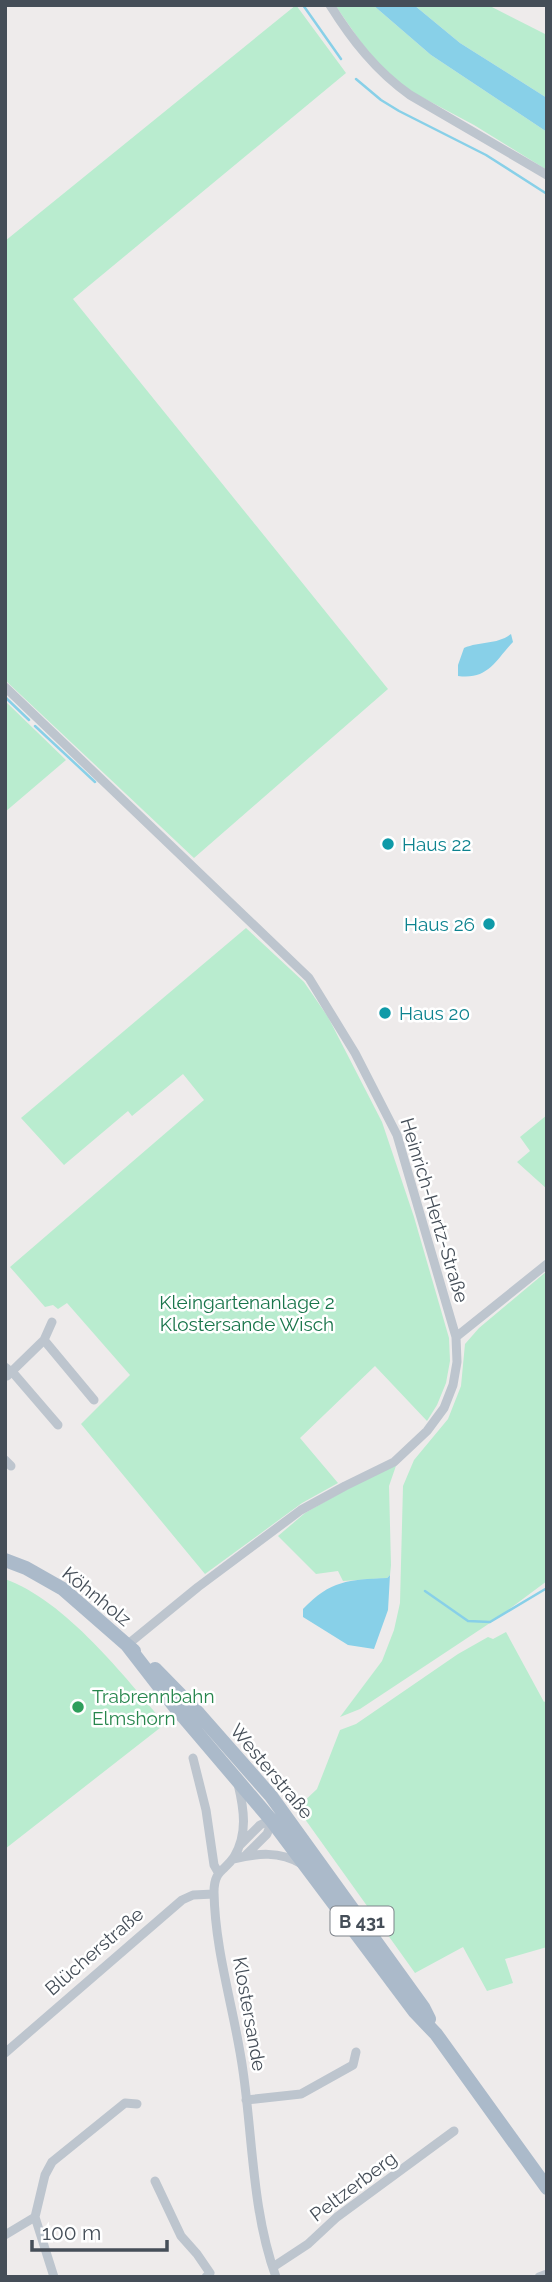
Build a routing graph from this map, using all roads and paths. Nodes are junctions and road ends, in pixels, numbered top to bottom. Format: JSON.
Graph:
{"nodes":[{"id":1,"x":330,"y":5,"type":"edge"},
{"id":2,"x":547,"y":175,"type":"edge"},
{"id":3,"x":5,"y":687,"type":"edge"},
{"id":4,"x":547,"y":1264,"type":"edge"},
{"id":5,"x":52,"y":1322,"type":"dead end"},
{"id":6,"x":456,"y":1337,"type":"junction"},
{"id":7,"x":44,"y":1340,"type":"junction"},
{"id":8,"x":7,"y":1372,"type":"edge"},
{"id":9,"x":94,"y":1400,"type":"dead end"},
{"id":10,"x":58,"y":1425,"type":"dead end"},
{"id":11,"x":5,"y":1560,"type":"edge"},
{"id":12,"x":127,"y":1645,"type":"junction"},
{"id":13,"x":193,"y":1758,"type":"dead end"},
{"id":14,"x":236,"y":1779,"type":"junction"},
{"id":15,"x":277,"y":1816,"type":"junction"},
{"id":16,"x":239,"y":1847,"type":"junction"},
{"id":17,"x":244,"y":1856,"type":"junction"},
{"id":18,"x":233,"y":1859,"type":"junction"},
{"id":19,"x":305,"y":1866,"type":"junction"},
{"id":20,"x":218,"y":1872,"type":"junction"},
{"id":21,"x":215,"y":1894,"type":"junction"},
{"id":22,"x":436,"y":2034,"type":"junction"},
{"id":23,"x":356,"y":2052,"type":"dead end"},
{"id":24,"x":5,"y":2053,"type":"edge"},
{"id":25,"x":246,"y":2100,"type":"junction"},
{"id":26,"x":137,"y":2104,"type":"dead end"},
{"id":27,"x":454,"y":2131,"type":"dead end"},
{"id":28,"x":155,"y":2181,"type":"dead end"},
{"id":29,"x":547,"y":2188,"type":"edge"},
{"id":30,"x":35,"y":2217,"type":"junction"},
{"id":31,"x":5,"y":2235,"type":"edge"},
{"id":32,"x":275,"y":2272,"type":"edge"},
{"id":33,"x":547,"y":2274,"type":"edge"},
{"id":34,"x":54,"y":2277,"type":"edge"},
{"id":35,"x":206,"y":2277,"type":"edge"},
{"id":36,"x":539,"y":2277,"type":"edge"}],
"edges":[{"from":1,"to":2,"type":"street"},
{"from":3,"to":6,"type":"street","name":"Heinrich-Hertz-Straße"},
{"from":4,"to":6,"type":"street"},
{"from":5,"to":7,"type":"street"},
{"from":6,"to":12,"type":"street","name":"Heinrich-Hertz-Straße"},
{"from":7,"to":8,"type":"street"},
{"from":7,"to":9,"type":"street"},
{"from":8,"to":10,"type":"street"},
{"from":11,"to":12,"type":"main road","name":"Köhnholz","number":"B 431"},
{"from":12,"to":14,"type":"main road","name":"Westerstraße","number":"B 431"},
{"from":12,"to":15,"type":"main road","name":"Westerstraße","number":"B 431"},
{"from":13,"to":20,"type":"street","name":"Klostersande"},
{"from":14,"to":15,"type":"main road","name":"Westerstraße","number":"B 431"},
{"from":14,"to":16,"type":"street"},
{"from":15,"to":16,"type":"street"},
{"from":15,"to":17,"type":"street"},
{"from":15,"to":19,"type":"main road","name":"Westerstraße","number":"B 431"},
{"from":15,"to":22,"type":"main road","name":"Westerstraße","number":"B 431"},
{"from":16,"to":18,"type":"street"},
{"from":17,"to":18,"type":"street"},
{"from":17,"to":19,"type":"street"},
{"from":18,"to":20,"type":"street"},
{"from":19,"to":22,"type":"main road","name":"Westerstraße","number":"B 431"},
{"from":20,"to":21,"type":"street","name":"Klostersande"},
{"from":21,"to":24,"type":"street","name":"Blücherstraße"},
{"from":21,"to":25,"type":"street","name":"Klostersande"},
{"from":22,"to":29,"type":"main road","name":"Westerstraße","number":"B 431"},
{"from":23,"to":25,"type":"street"},
{"from":25,"to":32,"type":"street","name":"Klostersande"},
{"from":26,"to":30,"type":"street"},
{"from":27,"to":32,"type":"street","name":"Peltzerberg"},
{"from":28,"to":35,"type":"street"},
{"from":30,"to":31,"type":"street"},
{"from":30,"to":34,"type":"street"},
{"from":33,"to":36,"type":"street"}]}
